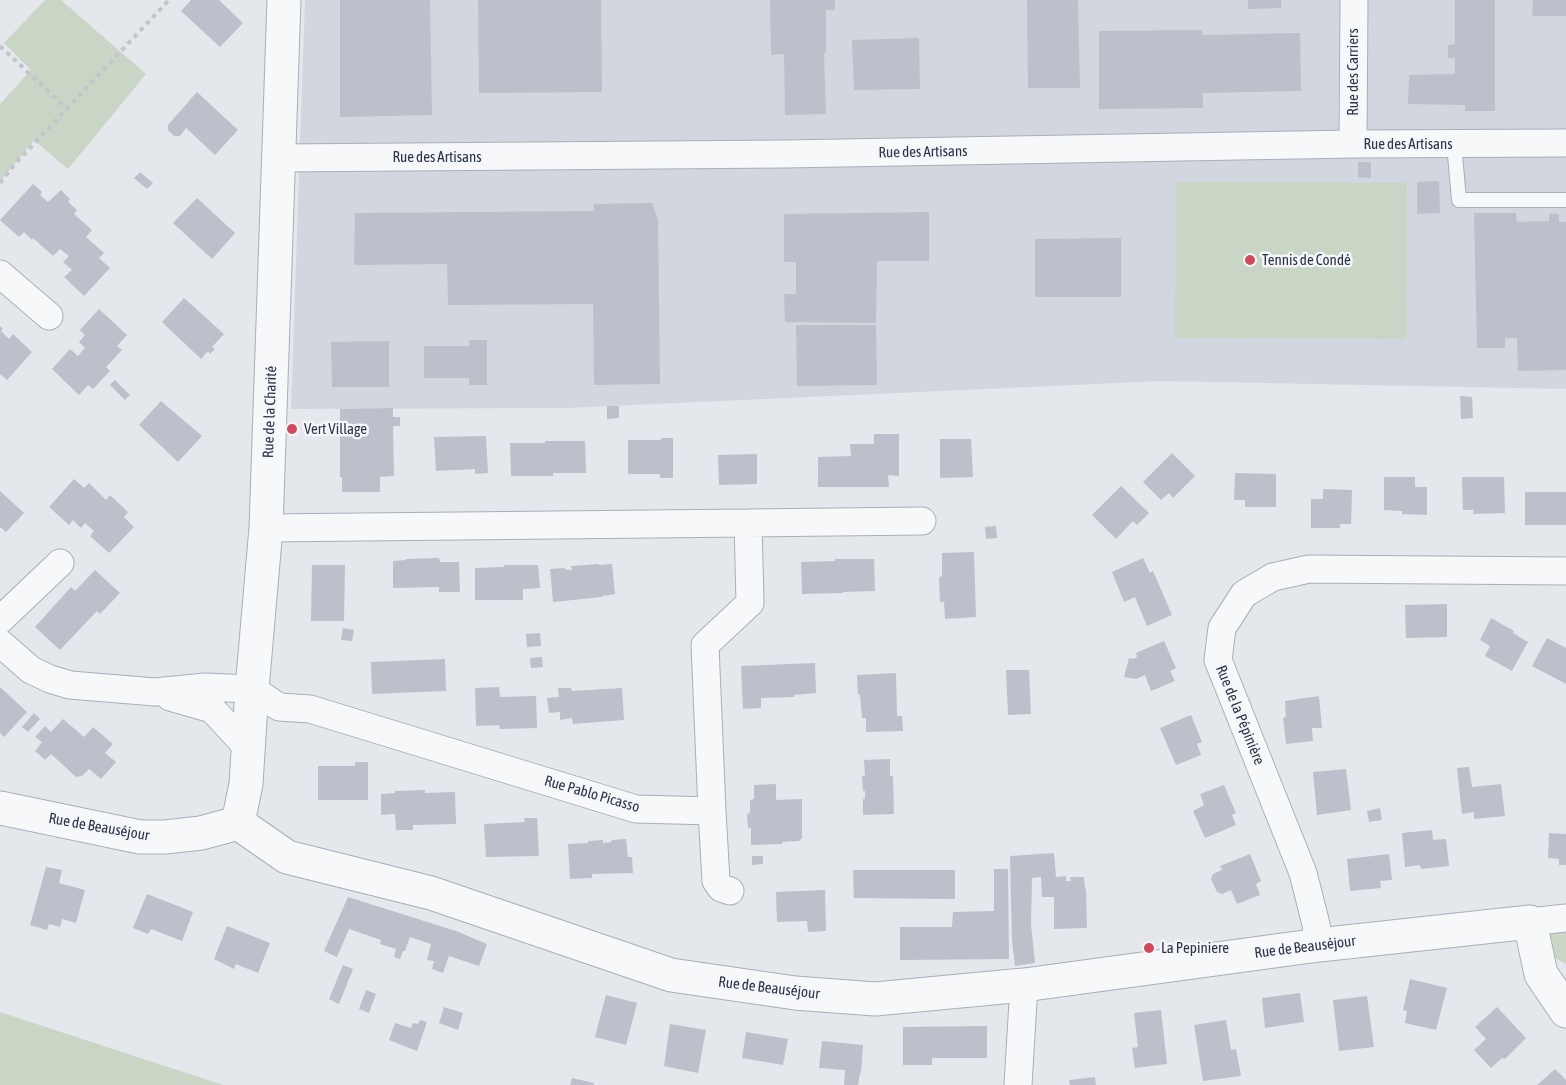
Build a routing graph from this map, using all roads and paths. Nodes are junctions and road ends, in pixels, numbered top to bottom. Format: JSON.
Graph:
{"nodes":[{"id":1,"x":169,"y":0,"type":"edge"},
{"id":2,"x":284,"y":0,"type":"edge"},
{"id":3,"x":1354,"y":0,"type":"edge"},
{"id":4,"x":0,"y":46,"type":"edge"},
{"id":5,"x":68,"y":110,"type":"junction"},
{"id":6,"x":1566,"y":143,"type":"edge"},
{"id":7,"x":1353,"y":144,"type":"junction"},
{"id":8,"x":1454,"y":144,"type":"junction"},
{"id":9,"x":279,"y":158,"type":"junction"},
{"id":10,"x":0,"y":183,"type":"edge"},
{"id":11,"x":1566,"y":200,"type":"edge"},
{"id":12,"x":0,"y":274,"type":"edge"},
{"id":13,"x":49,"y":316,"type":"dead end"},
{"id":14,"x":922,"y":521,"type":"dead end"},
{"id":15,"x":748,"y":523,"type":"junction"},
{"id":16,"x":266,"y":528,"type":"junction"},
{"id":17,"x":60,"y":563,"type":"dead end"},
{"id":18,"x":1566,"y":570,"type":"edge"},
{"id":19,"x":0,"y":620,"type":"edge"},
{"id":20,"x":0,"y":643,"type":"edge"},
{"id":21,"x":252,"y":689,"type":"junction"},
{"id":22,"x":155,"y":692,"type":"junction"},
{"id":23,"x":249,"y":749,"type":"junction"},
{"id":24,"x":0,"y":808,"type":"edge"},
{"id":25,"x":712,"y":811,"type":"junction"},
{"id":26,"x":238,"y":823,"type":"junction"},
{"id":27,"x":730,"y":891,"type":"dead end"},
{"id":28,"x":1566,"y":918,"type":"edge"},
{"id":29,"x":1530,"y":921,"type":"junction"},
{"id":30,"x":1319,"y":945,"type":"junction"},
{"id":31,"x":1024,"y":985,"type":"junction"},
{"id":32,"x":1566,"y":1011,"type":"edge"},
{"id":33,"x":1018,"y":1085,"type":"edge"}],
"edges":[{"from":1,"to":5,"type":"path"},
{"from":2,"to":9,"type":"street","name":"Rue de la Charité"},
{"from":3,"to":7,"type":"street","name":"Rue des Carriers"},
{"from":4,"to":5,"type":"path"},
{"from":5,"to":10,"type":"path"},
{"from":6,"to":8,"type":"street","name":"Rue des Artisans"},
{"from":7,"to":8,"type":"street","name":"Rue des Artisans"},
{"from":7,"to":9,"type":"street","name":"Rue des Artisans"},
{"from":8,"to":11,"type":"lane"},
{"from":9,"to":16,"type":"street","name":"Rue de la Charité"},
{"from":12,"to":13,"type":"street"},
{"from":14,"to":15,"type":"street"},
{"from":15,"to":16,"type":"street"},
{"from":15,"to":25,"type":"street"},
{"from":16,"to":21,"type":"street","name":"Rue de la Charité"},
{"from":17,"to":19,"type":"street"},
{"from":18,"to":30,"type":"street","name":"Rue de la Pépinière"},
{"from":20,"to":22,"type":"street"},
{"from":21,"to":22,"type":"street"},
{"from":21,"to":23,"type":"street","name":"Rue de la Charité"},
{"from":21,"to":25,"type":"street","name":"Rue Pablo Picasso"},
{"from":22,"to":23,"type":"street"},
{"from":23,"to":26,"type":"street","name":"Rue de la Charité"},
{"from":24,"to":26,"type":"street","name":"Rue de Beauséjour"},
{"from":25,"to":27,"type":"street"},
{"from":26,"to":31,"type":"street","name":"Rue de Beauséjour"},
{"from":28,"to":29,"type":"street","name":"Rue de Beauséjour"},
{"from":29,"to":30,"type":"street","name":"Rue de Beauséjour"},
{"from":29,"to":32,"type":"street"},
{"from":30,"to":31,"type":"street","name":"Rue de Beauséjour"},
{"from":31,"to":33,"type":"street"}]}
